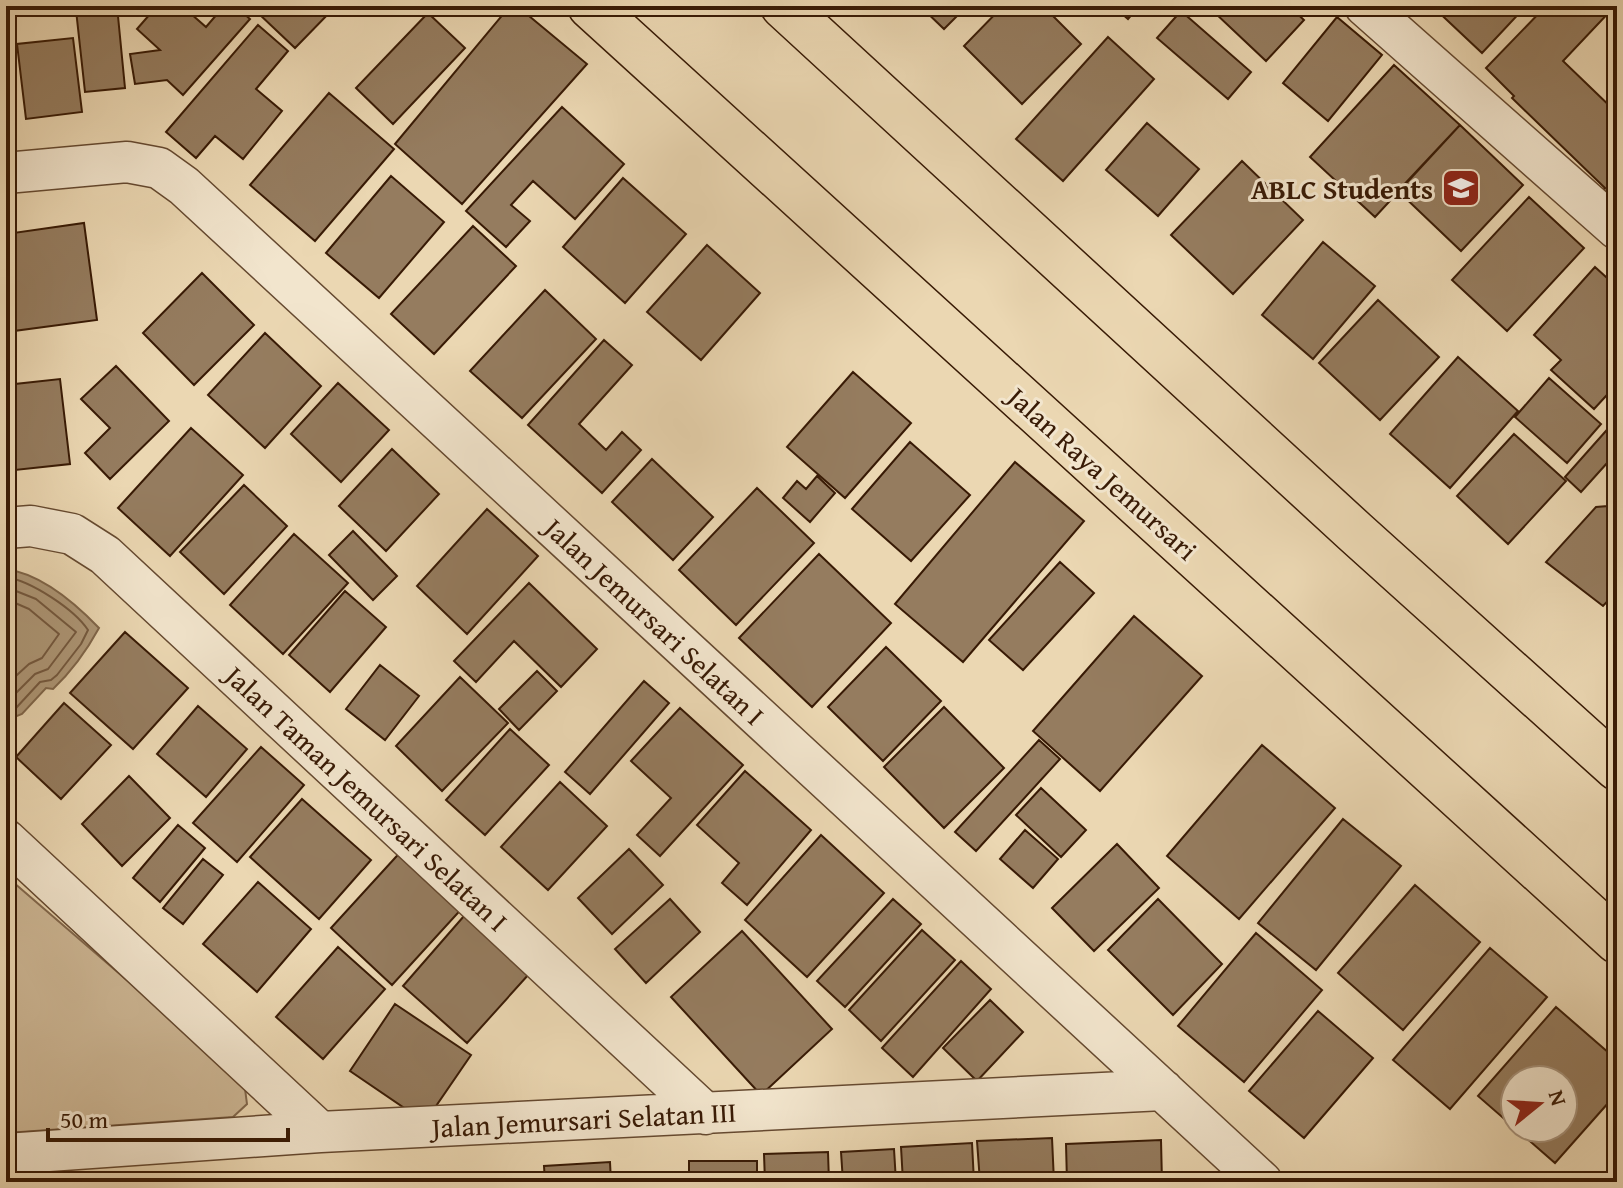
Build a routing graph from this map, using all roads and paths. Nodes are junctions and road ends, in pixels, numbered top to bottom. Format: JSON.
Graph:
{"nodes":[{"id":1,"x":590,"y":6,"type":"edge"},
{"id":2,"x":783,"y":6,"type":"edge"},
{"id":3,"x":1365,"y":6,"type":"edge"},
{"id":4,"x":6,"y":173,"type":"edge"},
{"id":5,"x":1617,"y":229,"type":"edge"},
{"id":6,"x":6,"y":528,"type":"edge"},
{"id":7,"x":1617,"y":768,"type":"edge"},
{"id":8,"x":6,"y":840,"type":"edge"},
{"id":9,"x":1617,"y":941,"type":"edge"},
{"id":10,"x":1163,"y":1090,"type":"junction"},
{"id":11,"x":706,"y":1114,"type":"junction"},
{"id":12,"x":320,"y":1132,"type":"junction"},
{"id":13,"x":6,"y":1154,"type":"edge"},
{"id":14,"x":1262,"y":1182,"type":"edge"}],
"edges":[{"from":1,"to":9,"type":"main road","name":"Jalan Raya Jemursari"},
{"from":2,"to":7,"type":"main road"},
{"from":3,"to":5,"type":"street"},
{"from":4,"to":10,"type":"street","name":"Jalan Jemursari Selatan I"},
{"from":6,"to":11,"type":"street","name":"Jalan Taman Jemursari Selatan I"},
{"from":8,"to":12,"type":"street"},
{"from":10,"to":11,"type":"street","name":"Jalan Jemursari Selatan III"},
{"from":10,"to":14,"type":"street","name":"Jalan Jemursari Selatan I"},
{"from":11,"to":12,"type":"street","name":"Jalan Jemursari Selatan III"},
{"from":12,"to":13,"type":"street","name":"Jalan Jemursari Selatan III"}]}
